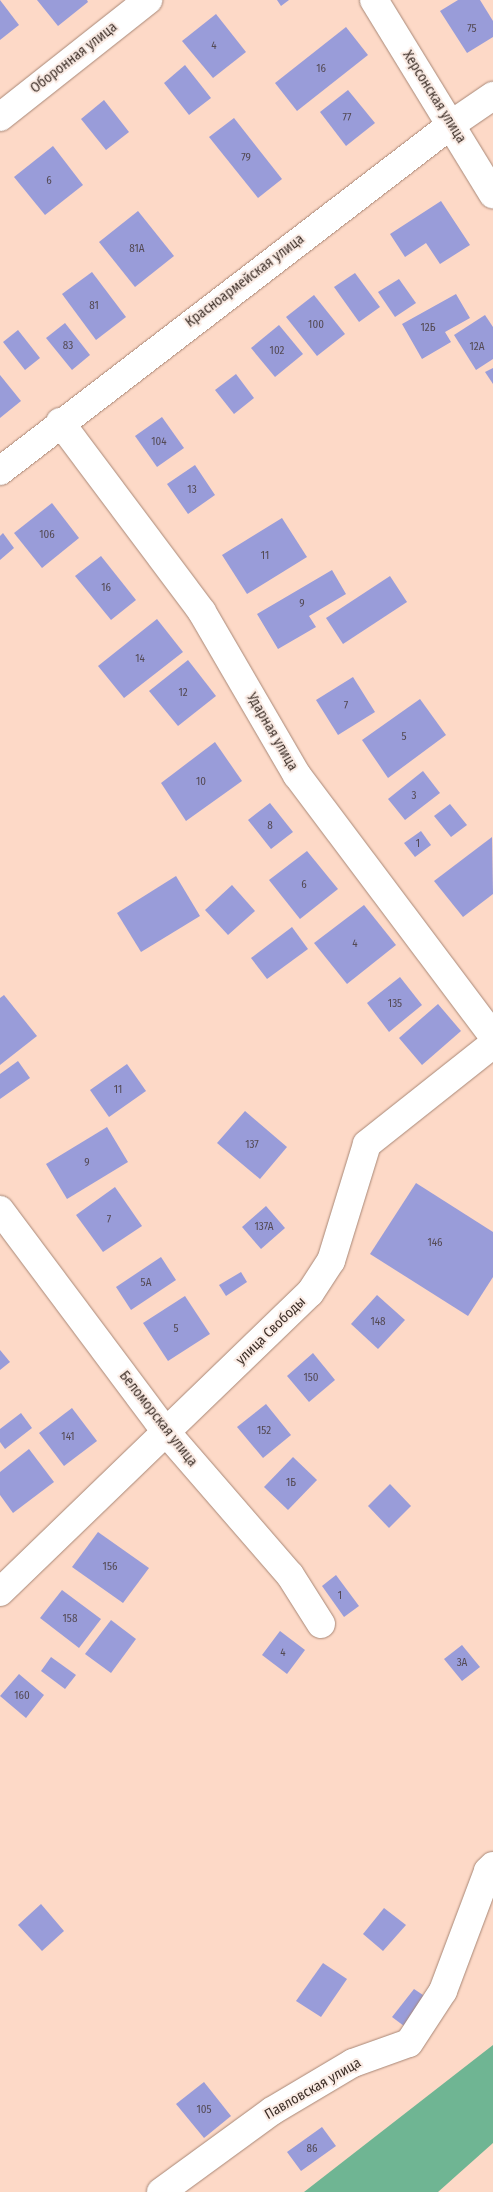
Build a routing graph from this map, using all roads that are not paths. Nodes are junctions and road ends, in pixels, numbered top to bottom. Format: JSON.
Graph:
{"nodes":[{"id":1,"x":148,"y":0,"type":"edge"},
{"id":2,"x":374,"y":0,"type":"edge"},
{"id":3,"x":493,"y":96,"type":"edge"},
{"id":4,"x":0,"y":117,"type":"edge"},
{"id":5,"x":452,"y":124,"type":"junction"},
{"id":6,"x":493,"y":194,"type":"edge"},
{"id":7,"x":60,"y":422,"type":"junction"},
{"id":8,"x":0,"y":471,"type":"edge"},
{"id":9,"x":493,"y":1036,"type":"edge"},
{"id":10,"x":493,"y":1044,"type":"edge"},
{"id":11,"x":0,"y":1210,"type":"edge"},
{"id":12,"x":166,"y":1432,"type":"junction"},
{"id":13,"x":0,"y":1592,"type":"edge"},
{"id":14,"x":321,"y":1624,"type":"dead end"},
{"id":15,"x":493,"y":1866,"type":"edge"},
{"id":16,"x":161,"y":2192,"type":"edge"}],
"edges":[{"from":1,"to":4,"type":"street","name":"Оборонная улица"},
{"from":2,"to":5,"type":"street","name":"Херсонская улица"},
{"from":3,"to":5,"type":"street","name":"Красноармейская улица"},
{"from":5,"to":6,"type":"street","name":"Херсонская улица"},
{"from":5,"to":7,"type":"street","name":"Красноармейская улица"},
{"from":7,"to":8,"type":"street","name":"Красноармейская улица"},
{"from":7,"to":9,"type":"street","name":"Ударная улица"},
{"from":10,"to":12,"type":"street","name":"улица Свободы"},
{"from":11,"to":12,"type":"street","name":"Беломорская улица"},
{"from":12,"to":13,"type":"street","name":"улица Свободы"},
{"from":12,"to":14,"type":"street","name":"Беломорская улица"},
{"from":15,"to":16,"type":"street","name":"Павловская улица"}]}
